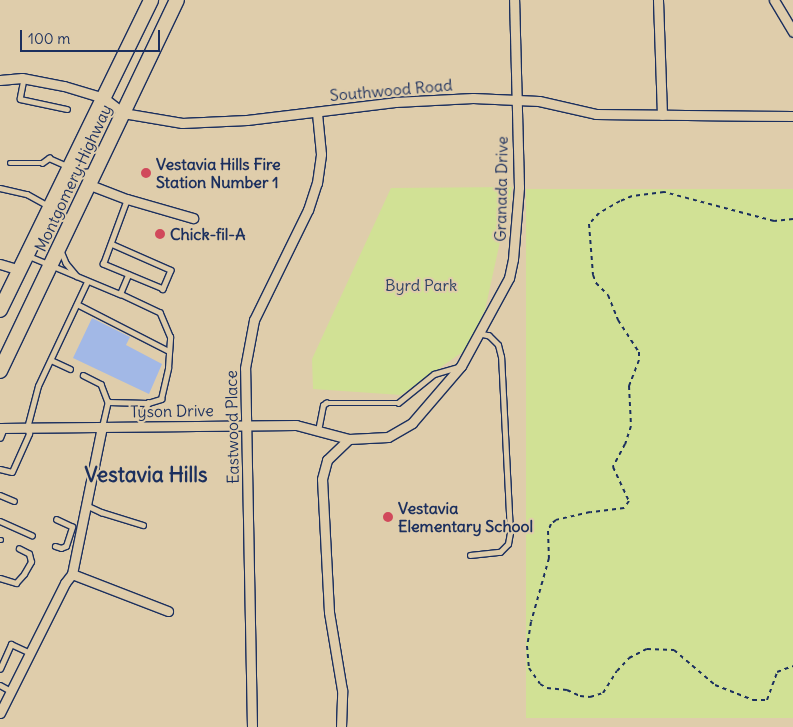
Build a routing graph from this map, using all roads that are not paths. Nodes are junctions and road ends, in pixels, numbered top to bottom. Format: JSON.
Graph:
{"nodes":[{"id":1,"x":151,"y":0,"type":"edge"},
{"id":2,"x":176,"y":0,"type":"edge"},
{"id":3,"x":514,"y":0,"type":"edge"},
{"id":4,"x":658,"y":0,"type":"edge"},
{"id":5,"x":774,"y":0,"type":"edge"},
{"id":6,"x":793,"y":32,"type":"edge"},
{"id":7,"x":24,"y":79,"type":"junction"},
{"id":8,"x":0,"y":80,"type":"edge"},
{"id":9,"x":104,"y":98,"type":"junction"},
{"id":10,"x":516,"y":100,"type":"junction"},
{"id":11,"x":68,"y":108,"type":"dead end"},
{"id":12,"x":123,"y":113,"type":"junction"},
{"id":13,"x":317,"y":113,"type":"junction"},
{"id":14,"x":662,"y":116,"type":"junction"},
{"id":15,"x":793,"y":116,"type":"edge"},
{"id":16,"x":10,"y":163,"type":"dead end"},
{"id":17,"x":67,"y":170,"type":"junction"},
{"id":18,"x":97,"y":171,"type":"junction"},
{"id":19,"x":90,"y":185,"type":"junction"},
{"id":20,"x":0,"y":188,"type":"edge"},
{"id":21,"x":127,"y":199,"type":"junction"},
{"id":22,"x":50,"y":206,"type":"junction"},
{"id":23,"x":193,"y":218,"type":"dead end"},
{"id":24,"x":112,"y":244,"type":"junction"},
{"id":25,"x":60,"y":248,"type":"junction"},
{"id":26,"x":27,"y":256,"type":"junction"},
{"id":27,"x":0,"y":264,"type":"edge"},
{"id":28,"x":51,"y":266,"type":"junction"},
{"id":29,"x":20,"y":270,"type":"junction"},
{"id":30,"x":128,"y":275,"type":"junction"},
{"id":31,"x":80,"y":278,"type":"junction"},
{"id":32,"x":87,"y":282,"type":"junction"},
{"id":33,"x":120,"y":294,"type":"junction"},
{"id":34,"x":76,"y":304,"type":"junction"},
{"id":35,"x":0,"y":310,"type":"edge"},
{"id":36,"x":480,"y":334,"type":"junction"},
{"id":37,"x":169,"y":351,"type":"junction"},
{"id":38,"x":51,"y":360,"type":"junction"},
{"id":39,"x":461,"y":366,"type":"junction"},
{"id":40,"x":70,"y":369,"type":"dead end"},
{"id":41,"x":0,"y":371,"type":"edge"},
{"id":42,"x":83,"y":375,"type":"dead end"},
{"id":43,"x":108,"y":402,"type":"junction"},
{"id":44,"x":148,"y":403,"type":"junction"},
{"id":45,"x":247,"y":425,"type":"junction"},
{"id":46,"x":139,"y":426,"type":"junction"},
{"id":47,"x":102,"y":427,"type":"junction"},
{"id":48,"x":2,"y":428,"type":"edge"},
{"id":49,"x":27,"y":428,"type":"junction"},
{"id":50,"x":318,"y":431,"type":"junction"},
{"id":51,"x":0,"y":438,"type":"edge"},
{"id":52,"x":349,"y":440,"type":"junction"},
{"id":53,"x":0,"y":469,"type":"edge"},
{"id":54,"x":0,"y":495,"type":"edge"},
{"id":55,"x":14,"y":501,"type":"dead end"},
{"id":56,"x":86,"y":505,"type":"junction"},
{"id":57,"x":57,"y":520,"type":"dead end"},
{"id":58,"x":0,"y":521,"type":"edge"},
{"id":59,"x":143,"y":525,"type":"dead end"},
{"id":60,"x":32,"y":535,"type":"dead end"},
{"id":61,"x":56,"y":546,"type":"dead end"},
{"id":62,"x":19,"y":549,"type":"dead end"},
{"id":63,"x":470,"y":555,"type":"dead end"},
{"id":64,"x":72,"y":574,"type":"junction"},
{"id":65,"x":0,"y":578,"type":"edge"},
{"id":66,"x":168,"y":611,"type":"dead end"},
{"id":67,"x":30,"y":653,"type":"junction"},
{"id":68,"x":0,"y":669,"type":"edge"},
{"id":69,"x":0,"y":685,"type":"edge"},
{"id":70,"x":11,"y":691,"type":"junction"},
{"id":71,"x":0,"y":714,"type":"edge"},
{"id":72,"x":252,"y":727,"type":"edge"},
{"id":73,"x":341,"y":727,"type":"edge"}],
"edges":[{"from":1,"to":9,"type":"main road","name":"Montgomery Highway"},
{"from":2,"to":12,"type":"main road","name":"Montgomery Highway"},
{"from":3,"to":10,"type":"street","name":"Granada Drive"},
{"from":4,"to":14,"type":"street"},
{"from":5,"to":6,"type":"street"},
{"from":7,"to":8,"type":"street","name":"Southwood Road"},
{"from":7,"to":9,"type":"street","name":"Southwood Road"},
{"from":7,"to":11,"type":"lane"},
{"from":9,"to":12,"type":"street","name":"Southwood Road"},
{"from":9,"to":17,"type":"main road","name":"Montgomery Highway"},
{"from":10,"to":13,"type":"street","name":"Southwood Road"},
{"from":10,"to":14,"type":"street","name":"Southwood Road"},
{"from":10,"to":36,"type":"street","name":"Granada Drive"},
{"from":12,"to":13,"type":"street","name":"Southwood Road"},
{"from":12,"to":18,"type":"main road","name":"Montgomery Highway"},
{"from":13,"to":45,"type":"street","name":"Eastwood Place"},
{"from":14,"to":15,"type":"street","name":"Southwood Road"},
{"from":16,"to":17,"type":"lane"},
{"from":17,"to":18,"type":"lane"},
{"from":17,"to":22,"type":"main road","name":"Montgomery Highway"},
{"from":18,"to":19,"type":"main road","name":"Montgomery Highway"},
{"from":19,"to":21,"type":"street"},
{"from":19,"to":25,"type":"main road","name":"Montgomery Highway"},
{"from":20,"to":22,"type":"lane"},
{"from":21,"to":23,"type":"street"},
{"from":21,"to":24,"type":"lane"},
{"from":22,"to":26,"type":"main road","name":"Montgomery Highway"},
{"from":24,"to":30,"type":"lane"},
{"from":24,"to":30,"type":"lane"},
{"from":25,"to":28,"type":"main road","name":"Montgomery Highway"},
{"from":25,"to":31,"type":"lane"},
{"from":26,"to":28,"type":"lane"},
{"from":26,"to":29,"type":"main road","name":"Montgomery Highway"},
{"from":27,"to":29,"type":"street"},
{"from":28,"to":31,"type":"lane"},
{"from":28,"to":41,"type":"main road","name":"Montgomery Highway"},
{"from":29,"to":35,"type":"main road","name":"Montgomery Highway"},
{"from":30,"to":33,"type":"lane"},
{"from":31,"to":32,"type":"lane"},
{"from":32,"to":33,"type":"lane"},
{"from":32,"to":34,"type":"lane"},
{"from":33,"to":37,"type":"lane"},
{"from":34,"to":37,"type":"lane"},
{"from":34,"to":38,"type":"lane"},
{"from":36,"to":39,"type":"street","name":"Granada Drive"},
{"from":36,"to":63,"type":"lane"},
{"from":37,"to":44,"type":"lane"},
{"from":38,"to":40,"type":"lane"},
{"from":38,"to":49,"type":"lane"},
{"from":39,"to":50,"type":"lane"},
{"from":39,"to":52,"type":"street","name":"Tyson Drive"},
{"from":42,"to":43,"type":"lane"},
{"from":43,"to":44,"type":"lane"},
{"from":43,"to":47,"type":"lane"},
{"from":44,"to":46,"type":"lane"},
{"from":45,"to":46,"type":"street","name":"Tyson Drive"},
{"from":45,"to":50,"type":"street","name":"Tyson Drive"},
{"from":45,"to":72,"type":"street","name":"Eastwood Place"},
{"from":46,"to":47,"type":"street","name":"Tyson Drive"},
{"from":47,"to":49,"type":"street","name":"Tyson Drive"},
{"from":47,"to":56,"type":"street"},
{"from":48,"to":49,"type":"street","name":"Tyson Drive"},
{"from":48,"to":51,"type":"lane"},
{"from":49,"to":53,"type":"lane"},
{"from":50,"to":52,"type":"street","name":"Tyson Drive"},
{"from":52,"to":73,"type":"street"},
{"from":54,"to":55,"type":"lane"},
{"from":56,"to":59,"type":"lane"},
{"from":56,"to":64,"type":"street"},
{"from":57,"to":61,"type":"lane"},
{"from":58,"to":60,"type":"lane"},
{"from":62,"to":65,"type":"lane"},
{"from":64,"to":66,"type":"street"},
{"from":64,"to":67,"type":"street"},
{"from":67,"to":68,"type":"lane"},
{"from":67,"to":70,"type":"street"},
{"from":69,"to":70,"type":"lane"},
{"from":70,"to":71,"type":"street"}]}
